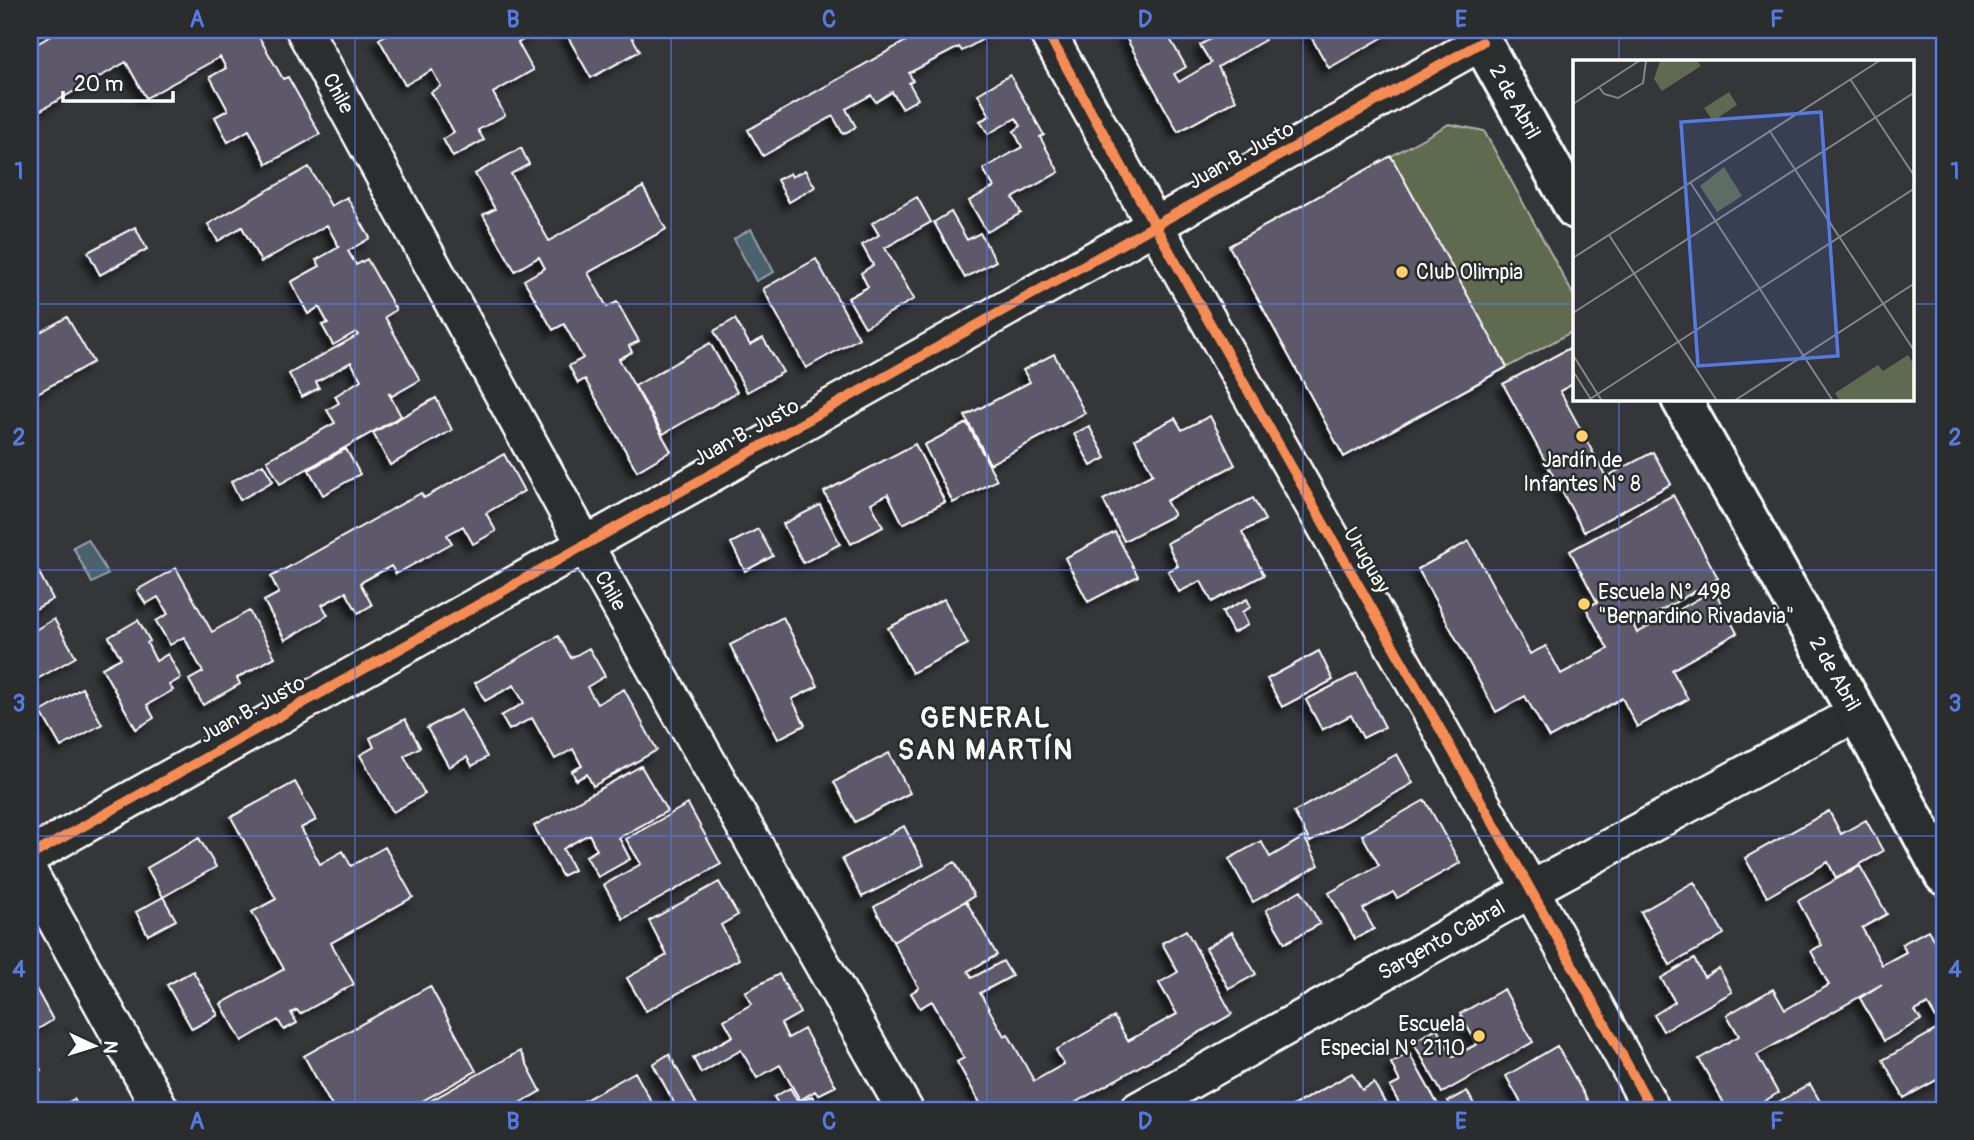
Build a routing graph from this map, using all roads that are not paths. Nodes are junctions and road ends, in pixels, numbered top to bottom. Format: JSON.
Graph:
{"nodes":[{"id":1,"x":304,"y":30,"type":"edge"},
{"id":2,"x":1046,"y":30,"type":"edge"},
{"id":3,"x":1478,"y":36,"type":"edge"},
{"id":4,"x":1573,"y":205,"type":"edge"},
{"id":5,"x":1154,"y":226,"type":"junction"},
{"id":6,"x":1682,"y":401,"type":"edge"},
{"id":7,"x":585,"y":545,"type":"junction"},
{"id":8,"x":1857,"y":713,"type":"junction"},
{"id":9,"x":30,"y":856,"type":"edge"},
{"id":10,"x":30,"y":874,"type":"edge"},
{"id":11,"x":1944,"y":875,"type":"edge"},
{"id":12,"x":1532,"y":889,"type":"junction"},
{"id":13,"x":162,"y":1110,"type":"edge"},
{"id":14,"x":905,"y":1110,"type":"edge"},
{"id":15,"x":1138,"y":1110,"type":"edge"},
{"id":16,"x":1652,"y":1110,"type":"edge"}],
"edges":[{"from":1,"to":7,"type":"street","name":"Chile"},
{"from":2,"to":5,"type":"street","name":"Uruguay"},
{"from":3,"to":4,"type":"main road","name":"2 de Abril"},
{"from":3,"to":5,"type":"street","name":"Juan B. Justo"},
{"from":5,"to":7,"type":"street","name":"Juan B. Justo"},
{"from":5,"to":12,"type":"street","name":"Uruguay"},
{"from":6,"to":8,"type":"main road","name":"2 de Abril"},
{"from":7,"to":9,"type":"street","name":"Juan B. Justo"},
{"from":7,"to":14,"type":"street","name":"Chile"},
{"from":8,"to":11,"type":"main road","name":"2 de Abril"},
{"from":8,"to":12,"type":"street","name":"Sargento Cabral"},
{"from":10,"to":13,"type":"street"},
{"from":12,"to":15,"type":"street","name":"Sargento Cabral"},
{"from":12,"to":16,"type":"street","name":"Uruguay"}]}
